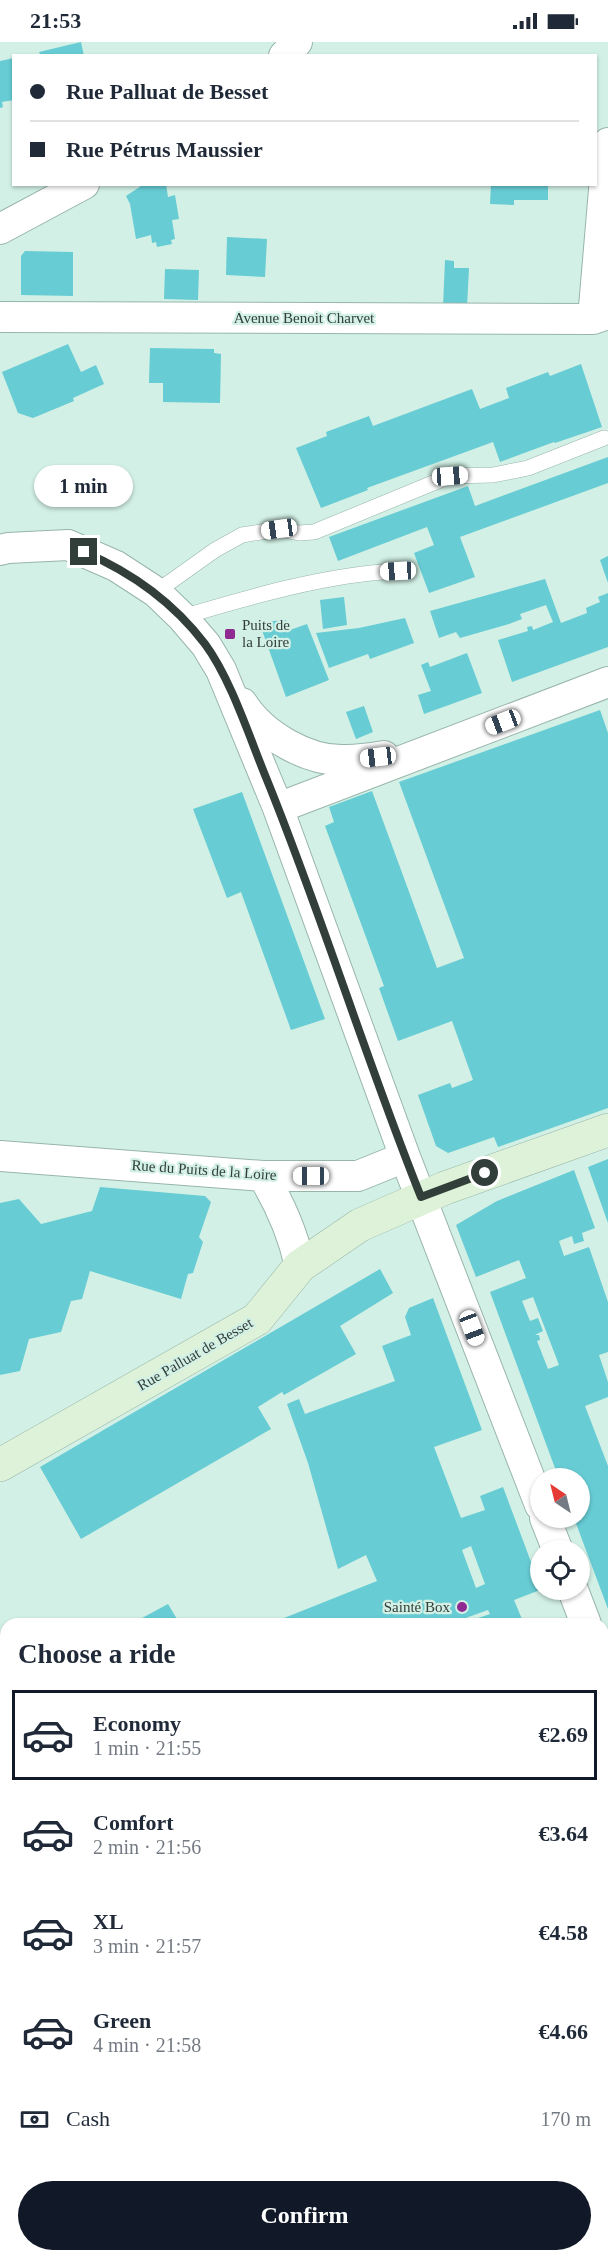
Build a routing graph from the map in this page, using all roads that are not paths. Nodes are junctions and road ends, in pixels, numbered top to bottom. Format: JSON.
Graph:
{"nodes":[{"id":1,"x":297,"y":42,"type":"edge"},
{"id":2,"x":286,"y":54,"type":"edge"},
{"id":3,"x":608,"y":143,"type":"edge"},
{"id":4,"x":80,"y":186,"type":"edge"},
{"id":5,"x":0,"y":229,"type":"edge"},
{"id":6,"x":601,"y":316,"type":"edge"},
{"id":7,"x":0,"y":317,"type":"edge"},
{"id":8,"x":604,"y":438,"type":"dead end"},
{"id":9,"x":0,"y":550,"type":"edge"},
{"id":10,"x":398,"y":571,"type":"dead end"},
{"id":11,"x":156,"y":592,"type":"junction"},
{"id":12,"x":182,"y":617,"type":"junction"},
{"id":13,"x":221,"y":670,"type":"junction"},
{"id":14,"x":608,"y":682,"type":"edge"},
{"id":15,"x":440,"y":746,"type":"junction"},
{"id":16,"x":279,"y":808,"type":"junction"},
{"id":17,"x":608,"y":1130,"type":"edge"},
{"id":18,"x":0,"y":1156,"type":"edge"},
{"id":19,"x":405,"y":1157,"type":"junction"},
{"id":20,"x":263,"y":1176,"type":"junction"},
{"id":21,"x":421,"y":1197,"type":"junction"},
{"id":22,"x":300,"y":1266,"type":"junction"},
{"id":23,"x":0,"y":1466,"type":"edge"},
{"id":24,"x":530,"y":1479,"type":"edge"},
{"id":25,"x":577,"y":1600,"type":"edge"},
{"id":26,"x":584,"y":1618,"type":"edge"}],
"edges":[{"from":1,"to":2,"type":"street"},
{"from":3,"to":6,"type":"street"},
{"from":4,"to":5,"type":"street"},
{"from":6,"to":7,"type":"street","name":"Avenue Benoit Charvet"},
{"from":8,"to":11,"type":"lane"},
{"from":9,"to":11,"type":"street"},
{"from":10,"to":12,"type":"lane"},
{"from":11,"to":12,"type":"street"},
{"from":12,"to":13,"type":"street"},
{"from":13,"to":15,"type":"street"},
{"from":13,"to":16,"type":"street"},
{"from":14,"to":15,"type":"street"},
{"from":15,"to":16,"type":"street"},
{"from":16,"to":19,"type":"street"},
{"from":17,"to":21,"type":"main road","name":"Rue Palluat de Besset"},
{"from":18,"to":20,"type":"street","name":"Rue du Puits de la Loire"},
{"from":19,"to":20,"type":"street","name":"Rue du Puits de la Loire"},
{"from":19,"to":21,"type":"street"},
{"from":20,"to":22,"type":"street"},
{"from":21,"to":22,"type":"main road","name":"Rue Palluat de Besset"},
{"from":21,"to":24,"type":"street"},
{"from":22,"to":23,"type":"main road","name":"Rue Palluat de Besset"},
{"from":25,"to":26,"type":"street"}]}
